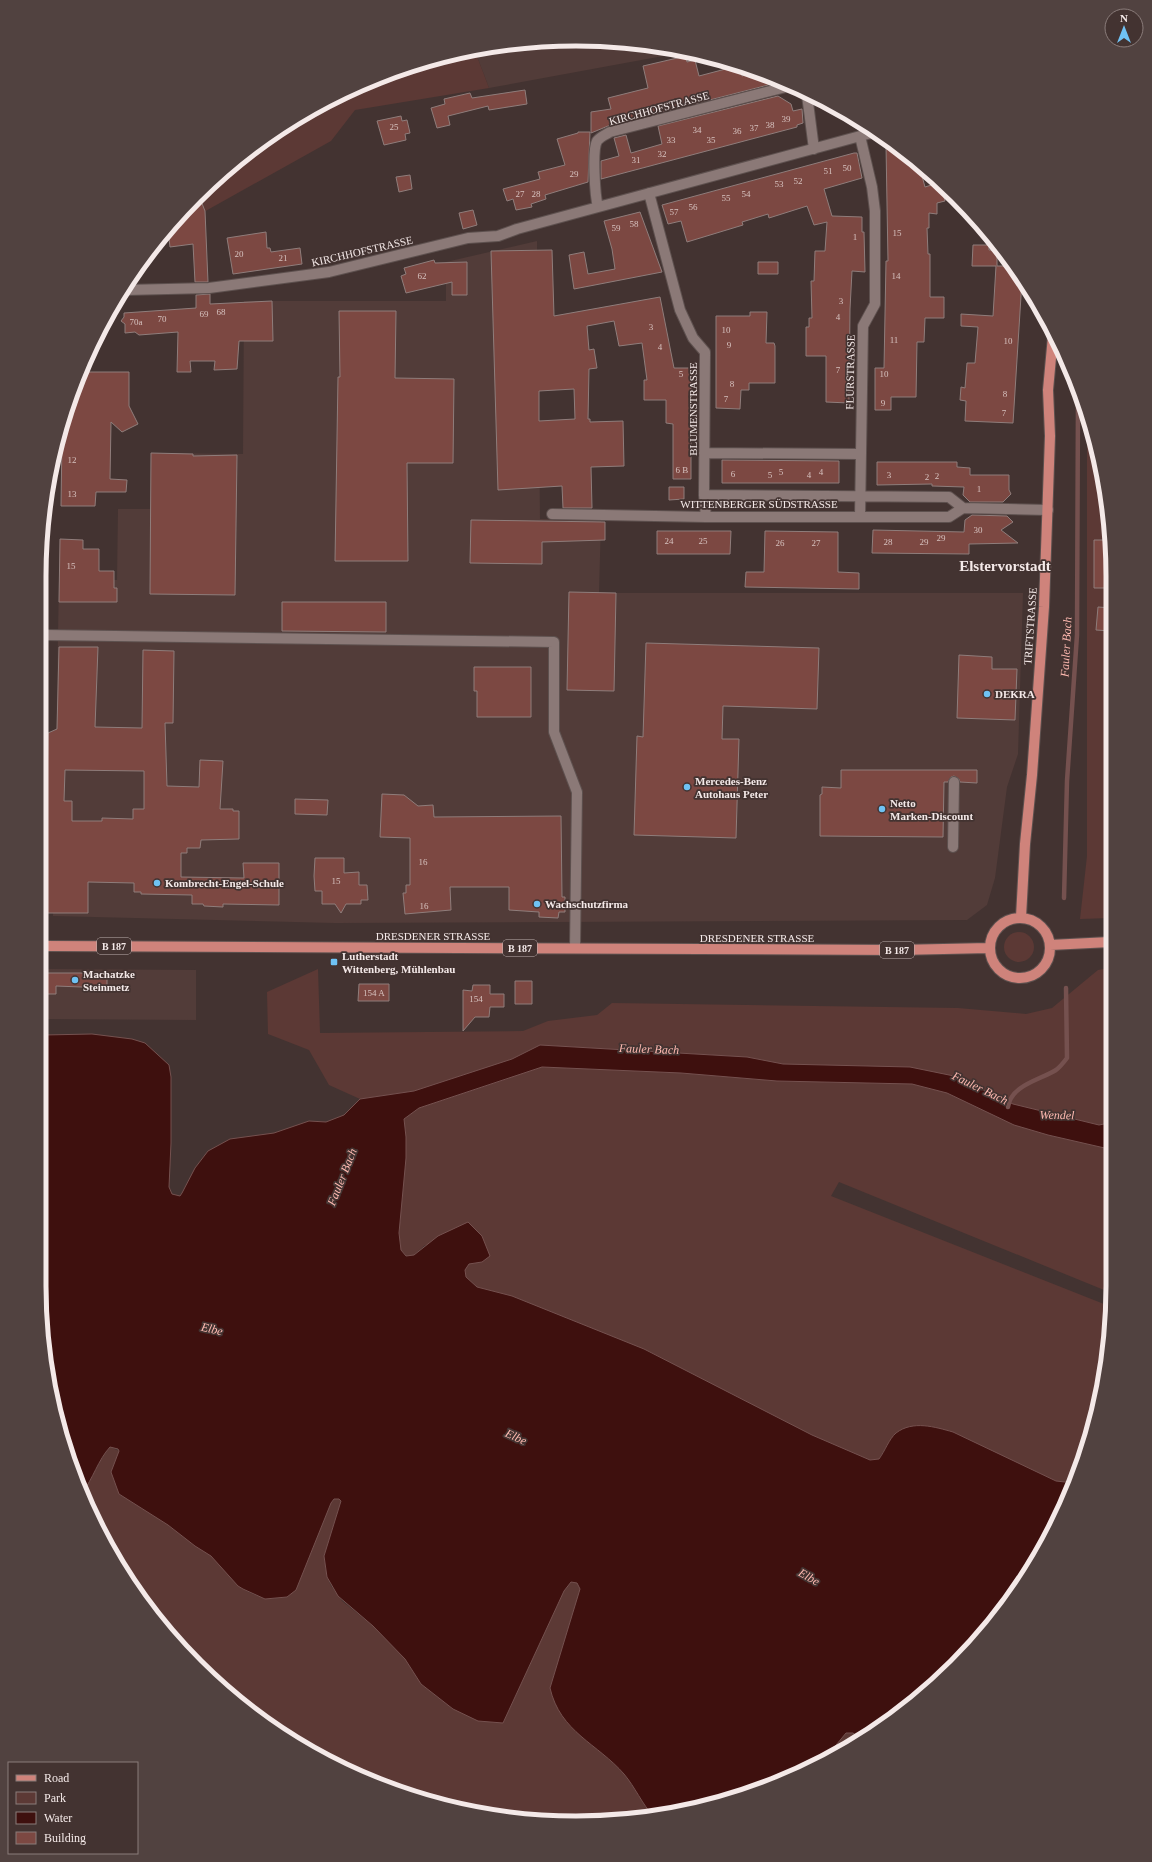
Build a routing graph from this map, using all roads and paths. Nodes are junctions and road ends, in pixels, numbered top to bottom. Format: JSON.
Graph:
{"nodes":[{"id":1,"x":784,"y":88,"type":"edge"},
{"id":2,"x":808,"y":100,"type":"edge"},
{"id":3,"x":868,"y":134,"type":"edge"},
{"id":4,"x":860,"y":136,"type":"junction"},
{"id":5,"x":814,"y":149,"type":"junction"},
{"id":6,"x":649,"y":193,"type":"junction"},
{"id":7,"x":598,"y":207,"type":"junction"},
{"id":8,"x":130,"y":290,"type":"edge"},
{"id":9,"x":1056,"y":352,"type":"edge"},
{"id":10,"x":704,"y":453,"type":"junction"},
{"id":11,"x":860,"y":454,"type":"junction"},
{"id":12,"x":704,"y":495,"type":"junction"},
{"id":13,"x":860,"y":496,"type":"junction"},
{"id":14,"x":963,"y":508,"type":"junction"},
{"id":15,"x":1048,"y":510,"type":"junction"},
{"id":16,"x":552,"y":514,"type":"dead end"},
{"id":17,"x":706,"y":517,"type":"junction"},
{"id":18,"x":860,"y":517,"type":"junction"},
{"id":19,"x":46,"y":635,"type":"edge"},
{"id":20,"x":954,"y":782,"type":"dead end"},
{"id":21,"x":953,"y":847,"type":"dead end"},
{"id":22,"x":1021,"y":917,"type":"junction"},
{"id":23,"x":1106,"y":942,"type":"edge"},
{"id":24,"x":1050,"y":945,"type":"junction"},
{"id":25,"x":46,"y":946,"type":"edge"},
{"id":26,"x":575,"y":948,"type":"junction"},
{"id":27,"x":989,"y":948,"type":"junction"}],
"edges":[{"from":1,"to":7,"type":"street","name":"KIRCHHOFSTRASSE"},
{"from":2,"to":5,"type":"street"},
{"from":3,"to":4,"type":"street","name":"KIRCHHOFSTRASSE"},
{"from":4,"to":5,"type":"street","name":"KIRCHHOFSTRASSE"},
{"from":4,"to":11,"type":"street","name":"FLURSTRASSE"},
{"from":5,"to":6,"type":"street","name":"KIRCHHOFSTRASSE"},
{"from":6,"to":7,"type":"street","name":"KIRCHHOFSTRASSE"},
{"from":6,"to":10,"type":"street","name":"BLUMENSTRASSE"},
{"from":7,"to":8,"type":"street","name":"KIRCHHOFSTRASSE"},
{"from":9,"to":15,"type":"main road","name":"TRIFTSTRASSE"},
{"from":10,"to":11,"type":"street"},
{"from":10,"to":12,"type":"street","name":"BLUMENSTRASSE"},
{"from":11,"to":13,"type":"street","name":"FLURSTRASSE"},
{"from":12,"to":13,"type":"street","name":"WITTENBERGER SÜDSTRASSE"},
{"from":12,"to":17,"type":"street","name":"BLUMENSTRASSE"},
{"from":13,"to":14,"type":"street","name":"WITTENBERGER SÜDSTRASSE"},
{"from":13,"to":18,"type":"street","name":"FLURSTRASSE"},
{"from":14,"to":15,"type":"street","name":"WITTENBERGER SÜDSTRASSE"},
{"from":14,"to":18,"type":"street","name":"WITTENBERGER SÜDSTRASSE"},
{"from":15,"to":22,"type":"main road","name":"TRIFTSTRASSE"},
{"from":16,"to":17,"type":"street","name":"WITTENBERGER SÜDSTRASSE"},
{"from":17,"to":18,"type":"street","name":"WITTENBERGER SÜDSTRASSE"},
{"from":19,"to":26,"type":"street"},
{"from":20,"to":21,"type":"street"},
{"from":22,"to":24,"type":"main road"},
{"from":22,"to":27,"type":"main road"},
{"from":23,"to":24,"type":"main road"},
{"from":24,"to":27,"type":"main road"},
{"from":25,"to":26,"type":"main road","name":"DRESDENER STRASSE","number":"B 187"},
{"from":26,"to":27,"type":"main road","name":"DRESDENER STRASSE","number":"B 187"}]}
